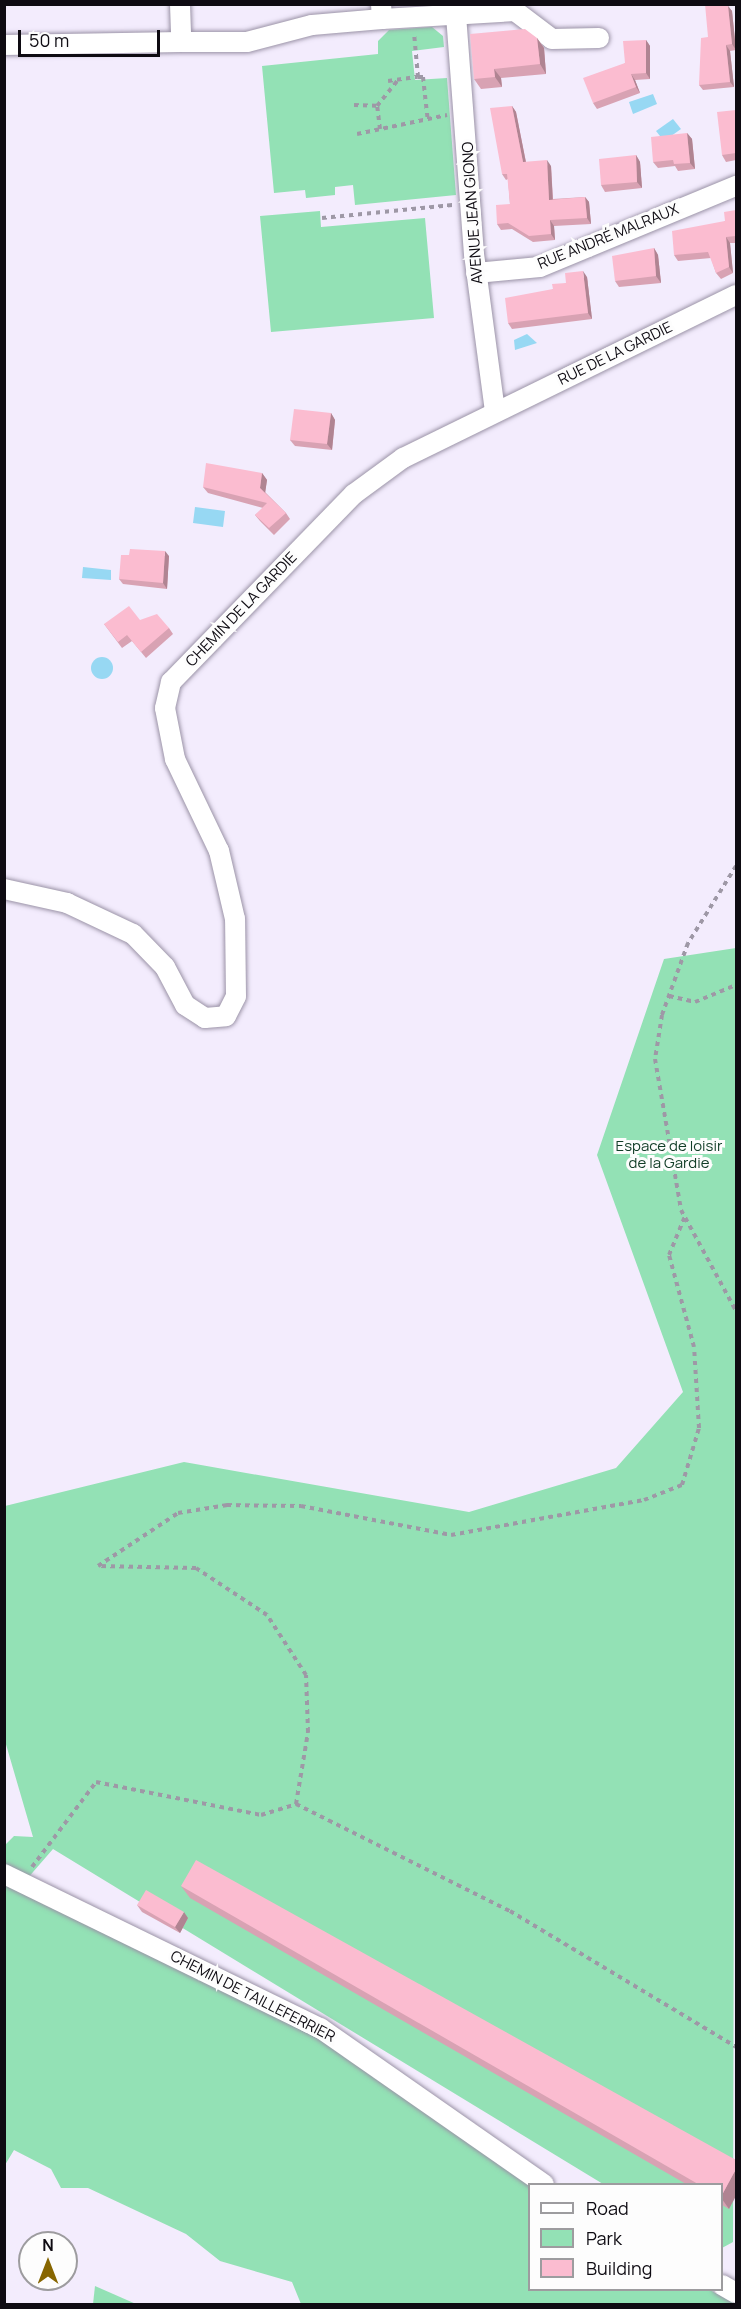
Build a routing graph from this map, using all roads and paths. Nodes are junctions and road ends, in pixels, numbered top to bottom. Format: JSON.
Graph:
{"nodes":[{"id":1,"x":180,"y":4,"type":"edge"},
{"id":2,"x":515,"y":8,"type":"edge"},
{"id":3,"x":382,"y":12,"type":"edge"},
{"id":4,"x":456,"y":15,"type":"junction"},
{"id":5,"x":413,"y":17,"type":"junction"},
{"id":6,"x":599,"y":38,"type":"dead end"},
{"id":7,"x":181,"y":42,"type":"junction"},
{"id":8,"x":4,"y":45,"type":"edge"},
{"id":9,"x":418,"y":77,"type":"junction"},
{"id":10,"x":399,"y":79,"type":"junction"},
{"id":11,"x":388,"y":81,"type":"dead end"},
{"id":12,"x":354,"y":105,"type":"dead end"},
{"id":13,"x":377,"y":106,"type":"junction"},
{"id":14,"x":464,"y":112,"type":"junction"},
{"id":15,"x":428,"y":122,"type":"junction"},
{"id":16,"x":380,"y":129,"type":"junction"},
{"id":17,"x":357,"y":134,"type":"dead end"},
{"id":18,"x":736,"y":186,"type":"edge"},
{"id":19,"x":470,"y":204,"type":"junction"},
{"id":20,"x":322,"y":218,"type":"dead end"},
{"id":21,"x":476,"y":273,"type":"junction"},
{"id":22,"x":736,"y":295,"type":"edge"},
{"id":23,"x":495,"y":411,"type":"junction"},
{"id":24,"x":736,"y":866,"type":"edge"},
{"id":25,"x":4,"y":889,"type":"edge"},
{"id":26,"x":736,"y":985,"type":"edge"},
{"id":27,"x":669,"y":996,"type":"junction"},
{"id":28,"x":685,"y":1216,"type":"junction"},
{"id":29,"x":736,"y":1311,"type":"edge"},
{"id":30,"x":296,"y":1804,"type":"junction"},
{"id":31,"x":13,"y":1878,"type":"edge"},
{"id":32,"x":736,"y":2047,"type":"edge"},
{"id":33,"x":543,"y":2183,"type":"edge"}],
"edges":[{"from":1,"to":7,"type":"street"},
{"from":2,"to":4,"type":"street"},
{"from":2,"to":6,"type":"street"},
{"from":3,"to":5,"type":"street"},
{"from":3,"to":7,"type":"street"},
{"from":4,"to":5,"type":"street"},
{"from":4,"to":14,"type":"street","name":"AVENUE JEAN GIONO"},
{"from":5,"to":9,"type":"path"},
{"from":7,"to":8,"type":"street"},
{"from":9,"to":10,"type":"path"},
{"from":9,"to":15,"type":"path"},
{"from":10,"to":11,"type":"path"},
{"from":10,"to":13,"type":"path"},
{"from":12,"to":13,"type":"path"},
{"from":13,"to":16,"type":"path"},
{"from":14,"to":15,"type":"path"},
{"from":14,"to":19,"type":"street","name":"AVENUE JEAN GIONO"},
{"from":15,"to":16,"type":"path"},
{"from":16,"to":17,"type":"path"},
{"from":18,"to":21,"type":"street","name":"RUE ANDRÉ MALRAUX"},
{"from":19,"to":20,"type":"path"},
{"from":19,"to":21,"type":"street","name":"AVENUE JEAN GIONO"},
{"from":21,"to":23,"type":"street","name":"AVENUE JEAN GIONO"},
{"from":22,"to":23,"type":"street","name":"RUE DE LA GARDIE"},
{"from":23,"to":25,"type":"street","name":"CHEMIN DE LA GARDIE"},
{"from":24,"to":27,"type":"path"},
{"from":26,"to":27,"type":"path"},
{"from":27,"to":28,"type":"path"},
{"from":28,"to":29,"type":"path"},
{"from":28,"to":30,"type":"path"},
{"from":30,"to":31,"type":"path"},
{"from":30,"to":32,"type":"path"},
{"from":31,"to":33,"type":"street","name":"CHEMIN DE TAILLEFERRIER"}]}
